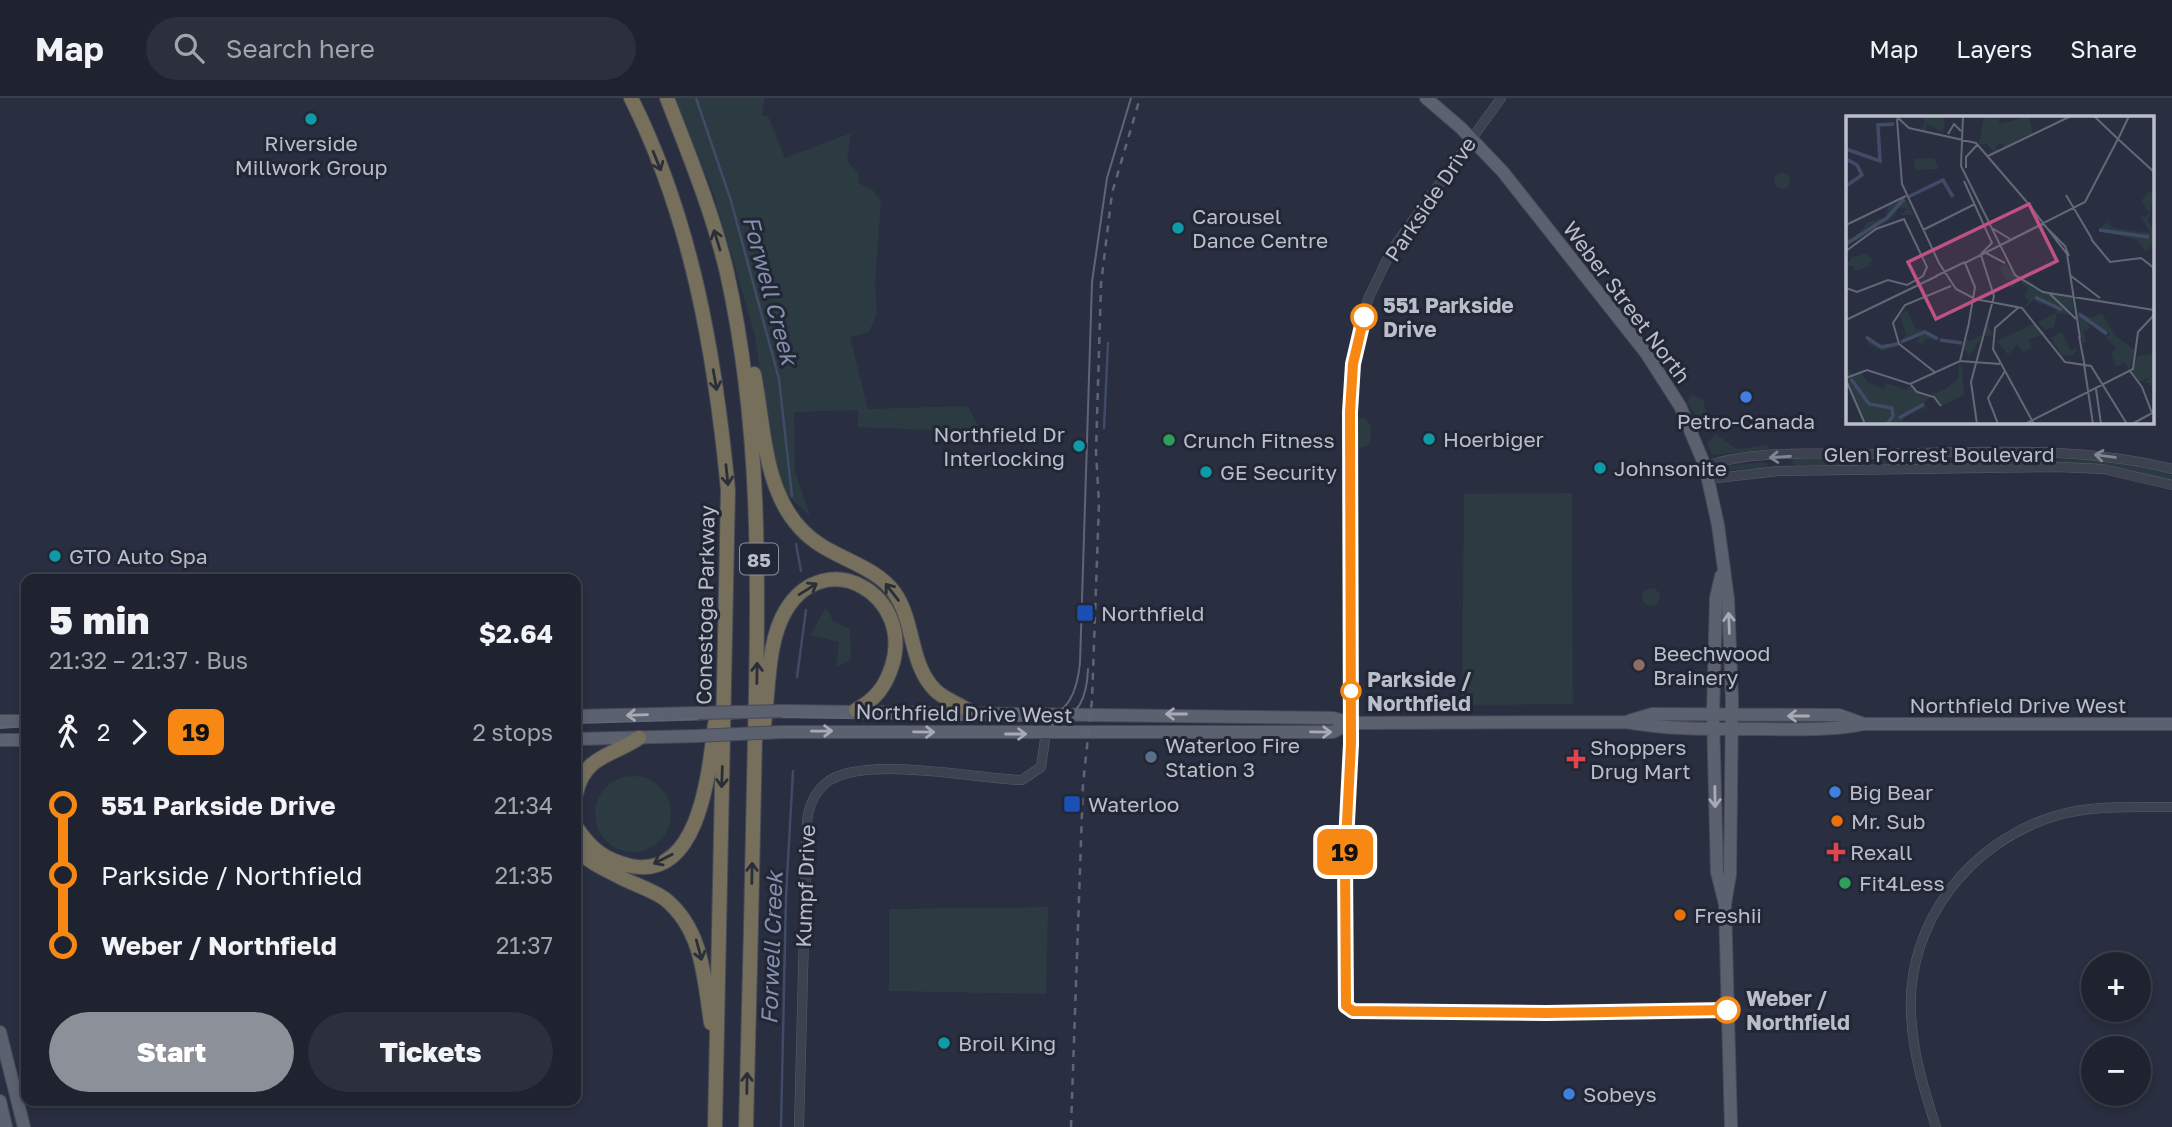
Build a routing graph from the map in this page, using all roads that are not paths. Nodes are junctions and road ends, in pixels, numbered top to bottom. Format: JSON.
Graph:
{"nodes":[{"id":1,"x":631,"y":98,"type":"edge"},
{"id":2,"x":667,"y":98,"type":"edge"},
{"id":3,"x":1426,"y":98,"type":"edge"},
{"id":4,"x":1501,"y":98,"type":"edge"},
{"id":5,"x":1471,"y":138,"type":"junction"},
{"id":6,"x":733,"y":306,"type":"junction"},
{"id":7,"x":2172,"y":470,"type":"edge"},
{"id":8,"x":1707,"y":473,"type":"junction"},
{"id":9,"x":2172,"y":485,"type":"edge"},
{"id":10,"x":1722,"y":569,"type":"junction"},
{"id":11,"x":727,"y":636,"type":"junction"},
{"id":12,"x":856,"y":710,"type":"junction"},
{"id":13,"x":1112,"y":714,"type":"junction"},
{"id":14,"x":975,"y":715,"type":"junction"},
{"id":15,"x":1210,"y":715,"type":"junction"},
{"id":16,"x":1713,"y":715,"type":"junction"},
{"id":17,"x":581,"y":716,"type":"edge"},
{"id":18,"x":0,"y":721,"type":"edge"},
{"id":19,"x":21,"y":721,"type":"edge"},
{"id":20,"x":1626,"y":722,"type":"junction"},
{"id":21,"x":1730,"y":722,"type":"junction"},
{"id":22,"x":1351,"y":723,"type":"junction"},
{"id":23,"x":2172,"y":724,"type":"edge"},
{"id":24,"x":1714,"y":729,"type":"junction"},
{"id":25,"x":1221,"y":732,"type":"junction"},
{"id":26,"x":1046,"y":733,"type":"junction"},
{"id":27,"x":1112,"y":733,"type":"junction"},
{"id":28,"x":639,"y":738,"type":"junction"},
{"id":29,"x":581,"y":739,"type":"edge"},
{"id":30,"x":0,"y":740,"type":"edge"},
{"id":31,"x":21,"y":740,"type":"edge"},
{"id":32,"x":581,"y":780,"type":"edge"},
{"id":33,"x":2172,"y":807,"type":"edge"},
{"id":34,"x":754,"y":815,"type":"junction"},
{"id":35,"x":581,"y":834,"type":"edge"},
{"id":36,"x":581,"y":852,"type":"edge"},
{"id":37,"x":1725,"y":904,"type":"junction"},
{"id":38,"x":0,"y":1032,"type":"edge"},
{"id":39,"x":718,"y":1066,"type":"junction"},
{"id":40,"x":0,"y":1101,"type":"edge"},
{"id":41,"x":6,"y":1127,"type":"edge"},
{"id":42,"x":24,"y":1127,"type":"edge"},
{"id":43,"x":715,"y":1127,"type":"edge"},
{"id":44,"x":746,"y":1127,"type":"edge"},
{"id":45,"x":799,"y":1127,"type":"edge"},
{"id":46,"x":1731,"y":1127,"type":"edge"},
{"id":47,"x":1936,"y":1127,"type":"edge"}],
"edges":[{"from":1,"to":11,"type":"highway","name":"Conestoga Parkway","number":"85","one_way":true},
{"from":6,"to":2,"type":"highway","number":"85","one_way":true},
{"from":3,"to":5,"type":"main road","name":"Weber Street North"},
{"from":4,"to":5,"type":"street","name":"Parkside Drive"},
{"from":5,"to":8,"type":"main road","name":"Weber Street North"},
{"from":5,"to":22,"type":"street","name":"Parkside Drive"},
{"from":14,"to":6,"type":"highway","one_way":true},
{"from":34,"to":6,"type":"highway","number":"85","one_way":true},
{"from":7,"to":8,"type":"street","name":"Glen Forrest Boulevard","one_way":true},
{"from":8,"to":9,"type":"street","name":"Glen Forrest Boulevard"},
{"from":8,"to":10,"type":"main road","name":"Weber Street North"},
{"from":10,"to":16,"type":"main road","name":"Weber Street North"},
{"from":21,"to":10,"type":"main road","name":"Weber Street North","one_way":true},
{"from":11,"to":35,"type":"highway","one_way":true},
{"from":11,"to":39,"type":"highway","name":"Conestoga Parkway","number":"85","one_way":true},
{"from":12,"to":14,"type":"main road","name":"Northfield Drive West"},
{"from":12,"to":17,"type":"main road","name":"Northfield Drive West","one_way":true,"bridge":true},
{"from":34,"to":12,"type":"highway","one_way":true},
{"from":13,"to":14,"type":"main road","name":"Northfield Drive West"},
{"from":15,"to":13,"type":"main road","name":"Northfield Drive West","one_way":true},
{"from":13,"to":27,"type":"main road"},
{"from":15,"to":22,"type":"main road","name":"Northfield Drive West"},
{"from":15,"to":25,"type":"main road"},
{"from":16,"to":20,"type":"main road","name":"Northfield Drive West"},
{"from":16,"to":21,"type":"main road","name":"Northfield Drive West"},
{"from":16,"to":24,"type":"main road","name":"Weber Street North"},
{"from":18,"to":19,"type":"main road"},
{"from":20,"to":22,"type":"main road","name":"Northfield Drive West"},
{"from":20,"to":24,"type":"main road","name":"Northfield Drive West"},
{"from":21,"to":23,"type":"main road","name":"Northfield Drive West"},
{"from":21,"to":24,"type":"main road","name":"Northfield Drive West"},
{"from":21,"to":37,"type":"main road","name":"Weber Street North"},
{"from":25,"to":22,"type":"main road","name":"Northfield Drive West","one_way":true},
{"from":24,"to":37,"type":"main road","name":"Weber Street North","one_way":true},
{"from":25,"to":27,"type":"main road","name":"Northfield Drive West"},
{"from":26,"to":27,"type":"main road","name":"Northfield Drive West"},
{"from":28,"to":26,"type":"main road","name":"Northfield Drive West","one_way":true,"bridge":true},
{"from":26,"to":45,"type":"street","name":"Kumpf Drive"},
{"from":28,"to":29,"type":"main road","name":"Northfield Drive West"},
{"from":28,"to":32,"type":"highway"},
{"from":30,"to":31,"type":"main road"},
{"from":33,"to":47,"type":"street"},
{"from":44,"to":34,"type":"highway","number":"85","one_way":true},
{"from":36,"to":39,"type":"highway","one_way":true},
{"from":37,"to":46,"type":"main road","name":"Weber Street North"},
{"from":38,"to":42,"type":"main road"},
{"from":39,"to":43,"type":"highway","name":"Conestoga Parkway","number":"85"},
{"from":40,"to":41,"type":"main road"}]}
